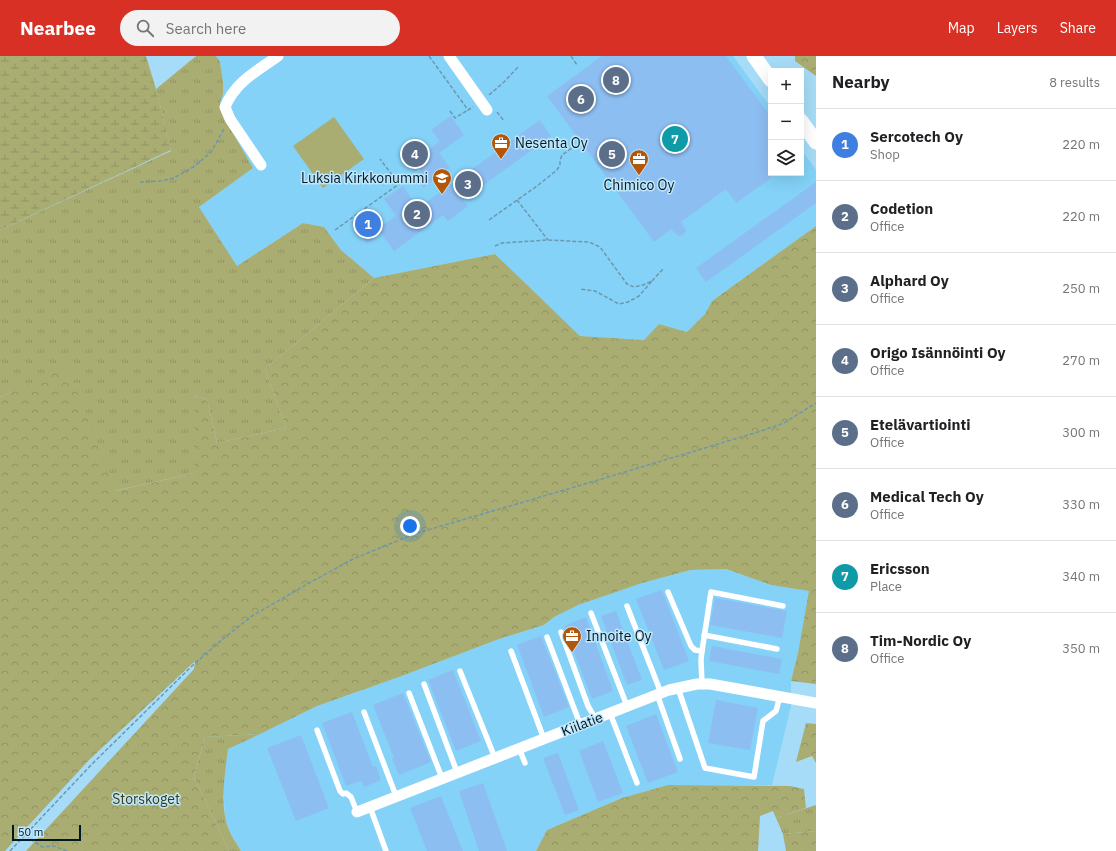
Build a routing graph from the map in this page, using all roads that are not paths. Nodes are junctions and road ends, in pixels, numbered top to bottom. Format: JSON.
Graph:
{"nodes":[{"id":1,"x":278,"y":56,"type":"edge"},
{"id":2,"x":449,"y":56,"type":"edge"},
{"id":3,"x":754,"y":56,"type":"edge"},
{"id":4,"x":768,"y":76,"type":"edge"},
{"id":5,"x":492,"y":111,"type":"road end"},
{"id":6,"x":804,"y":125,"type":"edge"},
{"id":7,"x":816,"y":142,"type":"edge"},
{"id":8,"x":261,"y":165,"type":"dead end"},
{"id":9,"x":668,"y":592,"type":"dead end"},
{"id":10,"x":628,"y":606,"type":"dead end"},
{"id":11,"x":783,"y":606,"type":"dead end"},
{"id":12,"x":591,"y":613,"type":"dead end"},
{"id":13,"x":561,"y":632,"type":"dead end"},
{"id":14,"x":704,"y":635,"type":"junction"},
{"id":15,"x":547,"y":637,"type":"dead end"},
{"id":16,"x":777,"y":648,"type":"dead end"},
{"id":17,"x":511,"y":651,"type":"dead end"},
{"id":18,"x":702,"y":651,"type":"junction"},
{"id":19,"x":460,"y":671,"type":"dead end"},
{"id":20,"x":424,"y":684,"type":"dead end"},
{"id":21,"x":702,"y":684,"type":"junction"},
{"id":22,"x":678,"y":688,"type":"junction"},
{"id":23,"x":409,"y":693,"type":"dead end"},
{"id":24,"x":659,"y":694,"type":"junction"},
{"id":25,"x":780,"y":696,"type":"junction"},
{"id":26,"x":816,"y":703,"type":"edge"},
{"id":27,"x":627,"y":706,"type":"junction"},
{"id":28,"x":364,"y":712,"type":"dead end"},
{"id":29,"x":610,"y":713,"type":"junction"},
{"id":30,"x":596,"y":718,"type":"junction"},
{"id":31,"x":580,"y":724,"type":"junction"},
{"id":32,"x":317,"y":730,"type":"dead end"},
{"id":33,"x":544,"y":738,"type":"junction"},
{"id":34,"x":519,"y":748,"type":"junction"},
{"id":35,"x":495,"y":758,"type":"junction"},
{"id":36,"x":680,"y":759,"type":"dead end"},
{"id":37,"x":525,"y":763,"type":"dead end"},
{"id":38,"x":458,"y":772,"type":"junction"},
{"id":39,"x":442,"y":778,"type":"junction"},
{"id":40,"x":637,"y":783,"type":"dead end"},
{"id":41,"x":396,"y":796,"type":"junction"},
{"id":42,"x":370,"y":806,"type":"junction"},
{"id":43,"x":357,"y":812,"type":"joint"},
{"id":44,"x":386,"y":851,"type":"edge"}],
"edges":[{"from":1,"to":8,"type":"street"},
{"from":2,"to":5,"type":"street"},
{"from":3,"to":4,"type":"street"},
{"from":6,"to":7,"type":"street"},
{"from":9,"to":18,"type":"lane"},
{"from":10,"to":24,"type":"lane"},
{"from":11,"to":14,"type":"lane"},
{"from":12,"to":27,"type":"lane"},
{"from":13,"to":30,"type":"lane"},
{"from":14,"to":16,"type":"lane"},
{"from":14,"to":18,"type":"lane"},
{"from":15,"to":31,"type":"lane"},
{"from":17,"to":33,"type":"lane"},
{"from":18,"to":21,"type":"lane"},
{"from":19,"to":35,"type":"lane"},
{"from":20,"to":38,"type":"lane"},
{"from":21,"to":22,"type":"street","name":"Kiilatie"},
{"from":21,"to":25,"type":"street","name":"Kiilatie"},
{"from":22,"to":24,"type":"street","name":"Kiilatie"},
{"from":22,"to":25,"type":"lane"},
{"from":23,"to":39,"type":"lane"},
{"from":24,"to":27,"type":"street","name":"Kiilatie"},
{"from":24,"to":36,"type":"lane"},
{"from":25,"to":26,"type":"street","name":"Kiilatie"},
{"from":27,"to":29,"type":"street","name":"Kiilatie"},
{"from":28,"to":41,"type":"lane"},
{"from":29,"to":30,"type":"street","name":"Kiilatie"},
{"from":29,"to":40,"type":"lane"},
{"from":30,"to":31,"type":"street","name":"Kiilatie"},
{"from":31,"to":33,"type":"street","name":"Kiilatie"},
{"from":32,"to":43,"type":"lane"},
{"from":33,"to":34,"type":"street","name":"Kiilatie"},
{"from":34,"to":35,"type":"street","name":"Kiilatie"},
{"from":34,"to":37,"type":"lane"},
{"from":35,"to":38,"type":"street","name":"Kiilatie"},
{"from":38,"to":39,"type":"street","name":"Kiilatie"},
{"from":39,"to":41,"type":"street","name":"Kiilatie"},
{"from":41,"to":42,"type":"street","name":"Kiilatie"},
{"from":42,"to":43,"type":"street","name":"Kiilatie"},
{"from":42,"to":44,"type":"lane"}]}
